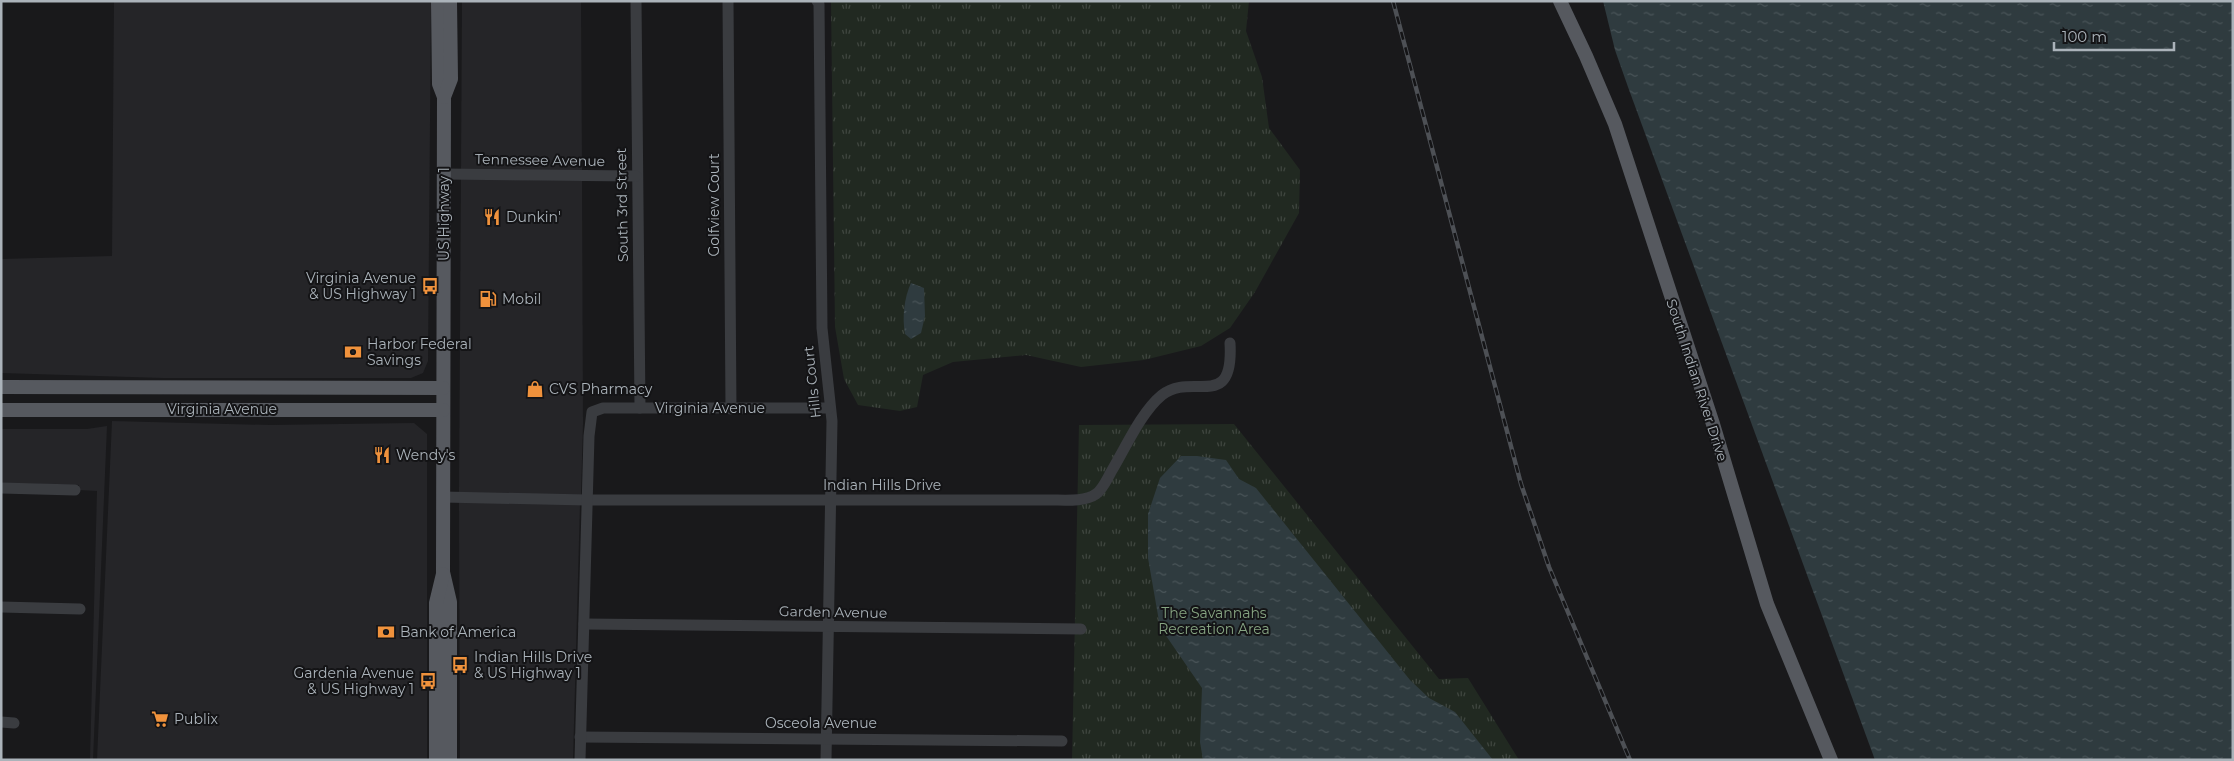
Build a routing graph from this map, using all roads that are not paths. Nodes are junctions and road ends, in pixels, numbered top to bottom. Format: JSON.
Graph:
{"nodes":[{"id":1,"x":438,"y":1,"type":"edge"},
{"id":2,"x":450,"y":1,"type":"edge"},
{"id":3,"x":636,"y":1,"type":"edge"},
{"id":4,"x":728,"y":1,"type":"edge"},
{"id":5,"x":818,"y":1,"type":"edge"},
{"id":6,"x":1560,"y":1,"type":"edge"},
{"id":7,"x":444,"y":97,"type":"junction"},
{"id":8,"x":444,"y":174,"type":"junction"},
{"id":9,"x":636,"y":176,"type":"junction"},
{"id":10,"x":1230,"y":343,"type":"dead end"},
{"id":11,"x":1,"y":387,"type":"edge"},
{"id":12,"x":128,"y":387,"type":"junction"},
{"id":13,"x":443,"y":388,"type":"junction"},
{"id":14,"x":80,"y":408,"type":"junction"},
{"id":15,"x":640,"y":408,"type":"junction"},
{"id":16,"x":829,"y":408,"type":"junction"},
{"id":17,"x":731,"y":409,"type":"junction"},
{"id":18,"x":1,"y":410,"type":"edge"},
{"id":19,"x":443,"y":410,"type":"junction"},
{"id":20,"x":1,"y":488,"type":"edge"},
{"id":21,"x":75,"y":490,"type":"dead end"},
{"id":22,"x":443,"y":497,"type":"junction"},
{"id":23,"x":587,"y":500,"type":"junction"},
{"id":24,"x":830,"y":500,"type":"junction"},
{"id":25,"x":443,"y":572,"type":"junction"},
{"id":26,"x":1,"y":607,"type":"edge"},
{"id":27,"x":80,"y":610,"type":"dead end"},
{"id":28,"x":584,"y":624,"type":"junction"},
{"id":29,"x":829,"y":627,"type":"junction"},
{"id":30,"x":1081,"y":629,"type":"dead end"},
{"id":31,"x":1,"y":722,"type":"edge"},
{"id":32,"x":14,"y":723,"type":"dead end"},
{"id":33,"x":580,"y":737,"type":"junction"},
{"id":34,"x":827,"y":738,"type":"junction"},
{"id":35,"x":1062,"y":741,"type":"dead end"},
{"id":36,"x":436,"y":758,"type":"edge"},
{"id":37,"x":450,"y":760,"type":"edge"},
{"id":38,"x":580,"y":760,"type":"edge"},
{"id":39,"x":826,"y":760,"type":"edge"},
{"id":40,"x":1830,"y":760,"type":"edge"}],
"edges":[{"from":1,"to":7,"type":"main road","name":"US Highway 1"},
{"from":2,"to":7,"type":"main road","name":"US Highway 1"},
{"from":3,"to":9,"type":"street","name":"South 3rd Street"},
{"from":4,"to":17,"type":"street","name":"Golfview Court"},
{"from":5,"to":16,"type":"street","name":"Hills Court"},
{"from":6,"to":40,"type":"main road","name":"South Indian River Drive"},
{"from":7,"to":8,"type":"main road","name":"US Highway 1"},
{"from":8,"to":9,"type":"street","name":"Tennessee Avenue"},
{"from":8,"to":13,"type":"main road","name":"US Highway 1"},
{"from":9,"to":15,"type":"street","name":"South 3rd Street"},
{"from":10,"to":24,"type":"street","name":"Indian Hills Drive"},
{"from":11,"to":12,"type":"main road","name":"Virginia Avenue"},
{"from":12,"to":13,"type":"main road","name":"Virginia Avenue"},
{"from":12,"to":14,"type":"main road"},
{"from":13,"to":19,"type":"main road","name":"US Highway 1"},
{"from":14,"to":18,"type":"main road","name":"Virginia Avenue"},
{"from":14,"to":19,"type":"main road","name":"Virginia Avenue"},
{"from":15,"to":17,"type":"street","name":"Virginia Avenue"},
{"from":15,"to":23,"type":"street","name":"Virginia Avenue"},
{"from":16,"to":17,"type":"street","name":"Virginia Avenue"},
{"from":16,"to":24,"type":"street","name":"Hills Court"},
{"from":19,"to":22,"type":"main road","name":"US Highway 1"},
{"from":20,"to":21,"type":"street"},
{"from":22,"to":23,"type":"street","name":"Indian Hills Drive"},
{"from":22,"to":25,"type":"main road","name":"US Highway 1"},
{"from":23,"to":24,"type":"street","name":"Indian Hills Drive"},
{"from":23,"to":28,"type":"street"},
{"from":24,"to":29,"type":"street","name":"Hills Court"},
{"from":25,"to":36,"type":"main road","name":"US Highway 1"},
{"from":25,"to":37,"type":"main road","name":"US Highway 1"},
{"from":26,"to":27,"type":"street"},
{"from":28,"to":29,"type":"street","name":"Garden Avenue"},
{"from":28,"to":33,"type":"street"},
{"from":29,"to":30,"type":"street","name":"Garden Avenue"},
{"from":29,"to":34,"type":"street","name":"Hills Court"},
{"from":31,"to":32,"type":"street"},
{"from":33,"to":34,"type":"street","name":"Osceola Avenue"},
{"from":33,"to":38,"type":"street"},
{"from":34,"to":35,"type":"street","name":"Osceola Avenue"},
{"from":34,"to":39,"type":"street","name":"Hills Court"}]}
